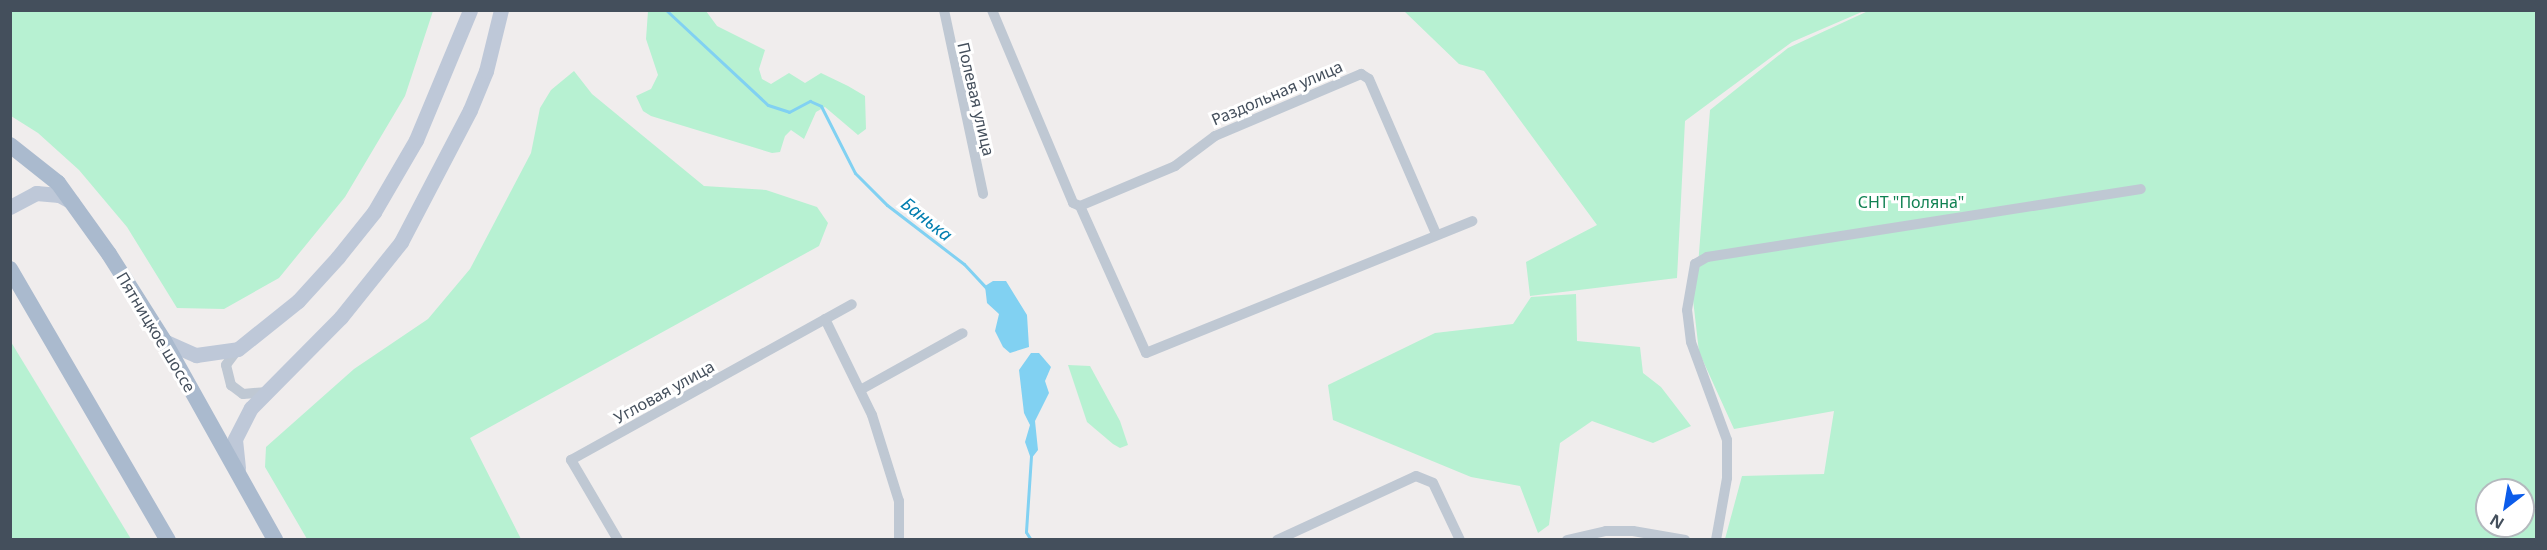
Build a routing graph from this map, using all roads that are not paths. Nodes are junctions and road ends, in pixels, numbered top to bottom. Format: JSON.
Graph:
{"nodes":[{"id":1,"x":471,"y":10,"type":"edge"},
{"id":2,"x":501,"y":10,"type":"edge"},
{"id":3,"x":944,"y":10,"type":"edge"},
{"id":4,"x":992,"y":10,"type":"edge"},
{"id":5,"x":10,"y":145,"type":"edge"},
{"id":6,"x":2141,"y":189,"type":"dead end"},
{"id":7,"x":983,"y":194,"type":"dead end"},
{"id":8,"x":1080,"y":206,"type":"junction"},
{"id":9,"x":10,"y":207,"type":"edge"},
{"id":10,"x":78,"y":208,"type":"junction"},
{"id":11,"x":1472,"y":220,"type":"dead end"},
{"id":12,"x":1436,"y":234,"type":"junction"},
{"id":13,"x":10,"y":269,"type":"edge"},
{"id":14,"x":852,"y":304,"type":"dead end"},
{"id":15,"x":825,"y":320,"type":"junction"},
{"id":16,"x":963,"y":333,"type":"dead end"},
{"id":17,"x":164,"y":341,"type":"junction"},
{"id":18,"x":238,"y":349,"type":"junction"},
{"id":19,"x":862,"y":389,"type":"junction"},
{"id":20,"x":264,"y":392,"type":"junction"},
{"id":21,"x":240,"y":477,"type":"junction"},
{"id":22,"x":168,"y":540,"type":"edge"},
{"id":23,"x":274,"y":540,"type":"edge"},
{"id":24,"x":618,"y":540,"type":"edge"},
{"id":25,"x":899,"y":540,"type":"edge"},
{"id":26,"x":1277,"y":540,"type":"edge"},
{"id":27,"x":1460,"y":540,"type":"edge"},
{"id":28,"x":1567,"y":540,"type":"edge"},
{"id":29,"x":1685,"y":540,"type":"edge"},
{"id":30,"x":1716,"y":540,"type":"edge"}],
"edges":[{"from":1,"to":18,"type":"street"},
{"from":2,"to":20,"type":"street"},
{"from":3,"to":7,"type":"street","name":"Полевая улица"},
{"from":4,"to":8,"type":"street"},
{"from":5,"to":10,"type":"main road","name":"Пятницкое шоссе"},
{"from":6,"to":30,"type":"street"},
{"from":8,"to":12,"type":"street"},
{"from":8,"to":12,"type":"street","name":"Раздольная улица"},
{"from":9,"to":10,"type":"street"},
{"from":10,"to":17,"type":"main road","name":"Пятницкое шоссе"},
{"from":11,"to":12,"type":"street"},
{"from":13,"to":22,"type":"main road"},
{"from":14,"to":15,"type":"street","name":"Угловая улица"},
{"from":15,"to":19,"type":"street"},
{"from":15,"to":24,"type":"street","name":"Угловая улица"},
{"from":16,"to":19,"type":"street"},
{"from":17,"to":18,"type":"street"},
{"from":17,"to":21,"type":"main road","name":"Пятницкое шоссе"},
{"from":18,"to":20,"type":"street"},
{"from":19,"to":25,"type":"street"},
{"from":20,"to":21,"type":"street"},
{"from":21,"to":23,"type":"main road","name":"Пятницкое шоссе"},
{"from":26,"to":27,"type":"street"},
{"from":28,"to":29,"type":"street"}]}
